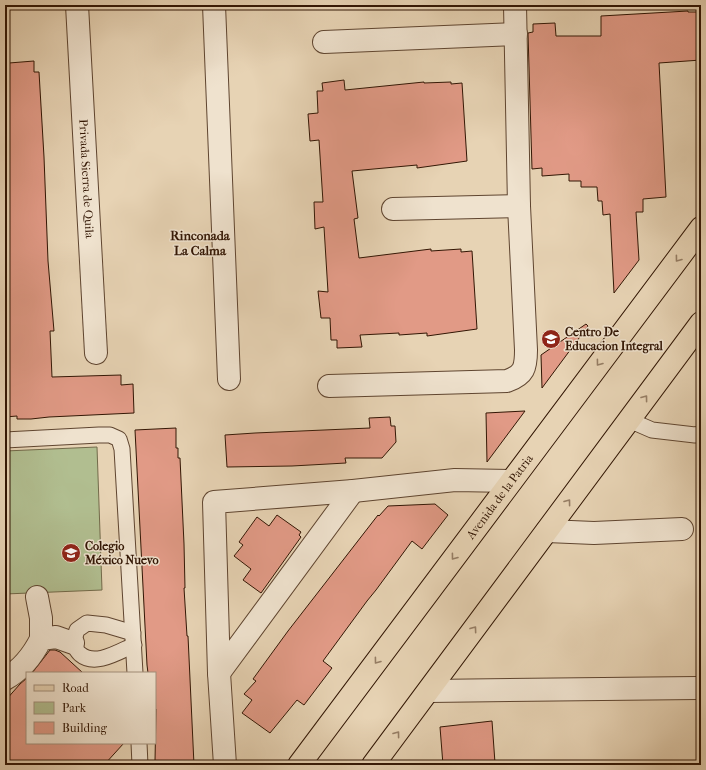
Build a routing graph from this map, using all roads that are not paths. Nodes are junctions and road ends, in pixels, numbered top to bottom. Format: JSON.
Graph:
{"nodes":[{"id":1,"x":77,"y":5,"type":"edge"},
{"id":2,"x":214,"y":5,"type":"edge"},
{"id":3,"x":515,"y":5,"type":"edge"},
{"id":4,"x":516,"y":34,"type":"junction"},
{"id":5,"x":324,"y":42,"type":"dead end"},
{"id":6,"x":519,"y":206,"type":"junction"},
{"id":7,"x":393,"y":209,"type":"dead end"},
{"id":8,"x":701,"y":228,"type":"edge"},
{"id":9,"x":701,"y":323,"type":"edge"},
{"id":10,"x":96,"y":353,"type":"dead end"},
{"id":11,"x":229,"y":379,"type":"dead end"},
{"id":12,"x":329,"y":386,"type":"dead end"},
{"id":13,"x":629,"y":420,"type":"junction"},
{"id":14,"x":701,"y":434,"type":"edge"},
{"id":15,"x":5,"y":440,"type":"edge"},
{"id":16,"x":511,"y":481,"type":"junction"},
{"id":17,"x":353,"y":491,"type":"junction"},
{"id":18,"x":682,"y":529,"type":"dead end"},
{"id":19,"x":547,"y":531,"type":"junction"},
{"id":20,"x":37,"y":597,"type":"dead end"},
{"id":21,"x":41,"y":639,"type":"junction"},
{"id":22,"x":134,"y":639,"type":"junction"},
{"id":23,"x":73,"y":643,"type":"junction"},
{"id":24,"x":135,"y":672,"type":"edge"},
{"id":25,"x":219,"y":673,"type":"junction"},
{"id":26,"x":5,"y":679,"type":"edge"},
{"id":27,"x":698,"y":688,"type":"dead end"},
{"id":28,"x":429,"y":691,"type":"junction"},
{"id":29,"x":139,"y":744,"type":"edge"},
{"id":30,"x":140,"y":765,"type":"edge"},
{"id":31,"x":224,"y":765,"type":"edge"},
{"id":32,"x":300,"y":765,"type":"edge"},
{"id":33,"x":373,"y":765,"type":"edge"}],
"edges":[{"from":1,"to":10,"type":"street","name":"Privada Sierra de Quila"},
{"from":2,"to":11,"type":"street"},
{"from":3,"to":4,"type":"street"},
{"from":4,"to":5,"type":"street"},
{"from":4,"to":6,"type":"street"},
{"from":6,"to":7,"type":"street"},
{"from":6,"to":12,"type":"street"},
{"from":8,"to":16,"type":"main road","name":"Avenida de la Patria","one_way":true},
{"from":13,"to":9,"type":"main road","one_way":true},
{"from":13,"to":14,"type":"lane"},
{"from":19,"to":13,"type":"main road","one_way":true},
{"from":15,"to":22,"type":"lane"},
{"from":16,"to":17,"type":"street"},
{"from":16,"to":32,"type":"main road","name":"Avenida de la Patria","one_way":true},
{"from":17,"to":25,"type":"street"},
{"from":17,"to":25,"type":"street"},
{"from":18,"to":19,"type":"street"},
{"from":28,"to":19,"type":"main road","one_way":true},
{"from":20,"to":21,"type":"street"},
{"from":21,"to":23,"type":"street"},
{"from":21,"to":26,"type":"street"},
{"from":22,"to":23,"type":"lane"},
{"from":22,"to":23,"type":"lane"},
{"from":22,"to":24,"type":"lane"},
{"from":25,"to":31,"type":"street"},
{"from":27,"to":28,"type":"street"},
{"from":33,"to":28,"type":"main road","one_way":true},
{"from":29,"to":30,"type":"lane"}]}
